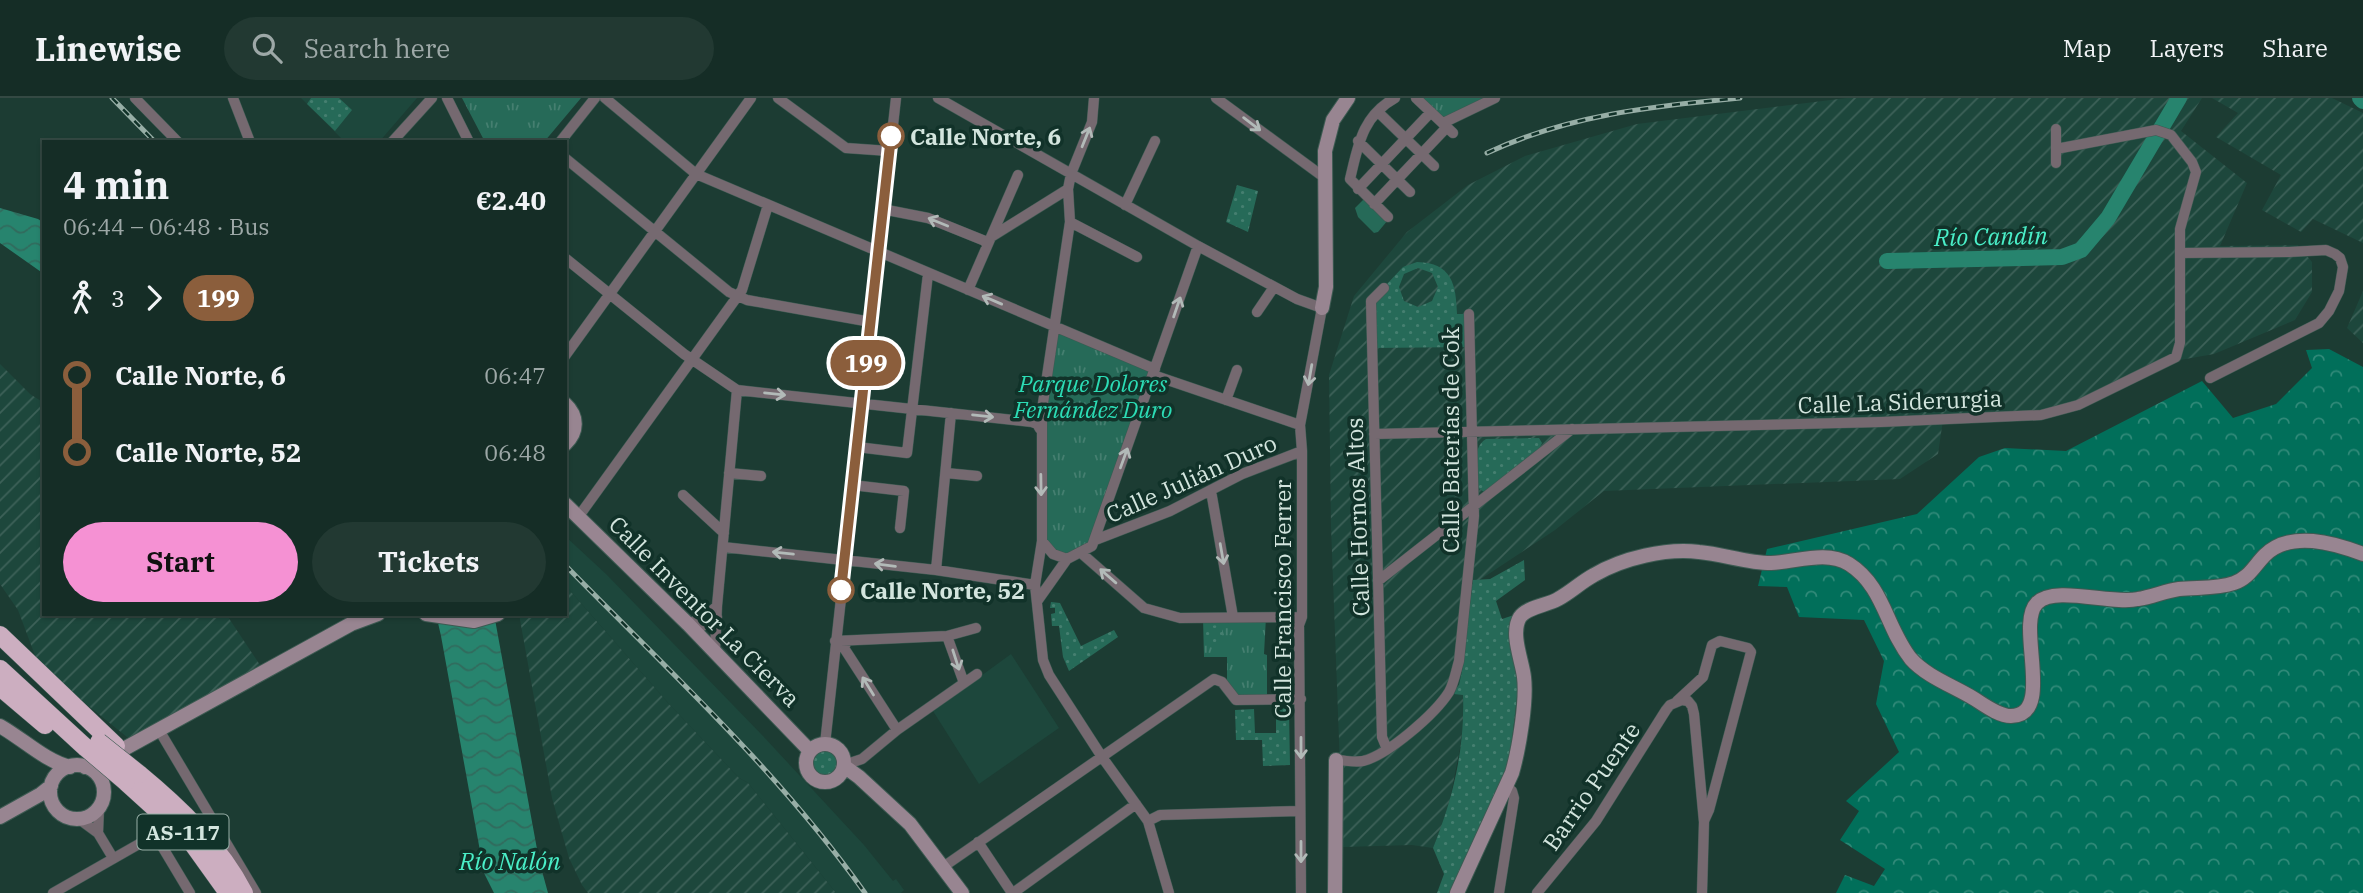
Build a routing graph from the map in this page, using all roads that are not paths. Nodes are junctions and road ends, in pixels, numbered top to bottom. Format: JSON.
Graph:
{"nodes":[{"id":1,"x":135,"y":98,"type":"edge"},
{"id":2,"x":233,"y":98,"type":"edge"},
{"id":3,"x":432,"y":98,"type":"edge"},
{"id":4,"x":447,"y":98,"type":"edge"},
{"id":5,"x":595,"y":98,"type":"edge"},
{"id":6,"x":605,"y":98,"type":"edge"},
{"id":7,"x":751,"y":98,"type":"edge"},
{"id":8,"x":778,"y":98,"type":"edge"},
{"id":9,"x":896,"y":98,"type":"edge"},
{"id":10,"x":938,"y":98,"type":"edge"},
{"id":11,"x":1094,"y":98,"type":"edge"},
{"id":12,"x":1216,"y":98,"type":"edge"},
{"id":13,"x":1348,"y":98,"type":"edge"},
{"id":14,"x":1395,"y":98,"type":"edge"},
{"id":15,"x":1416,"y":98,"type":"edge"},
{"id":16,"x":1495,"y":98,"type":"edge"},
{"id":17,"x":1378,"y":112,"type":"junction"},
{"id":18,"x":1431,"y":112,"type":"junction"},
{"id":19,"x":1448,"y":128,"type":"junction"},
{"id":20,"x":2056,"y":129,"type":"dead end"},
{"id":21,"x":1406,"y":139,"type":"junction"},
{"id":22,"x":176,"y":140,"type":"edge"},
{"id":23,"x":249,"y":140,"type":"edge"},
{"id":24,"x":394,"y":140,"type":"edge"},
{"id":25,"x":468,"y":140,"type":"edge"},
{"id":26,"x":562,"y":140,"type":"edge"},
{"id":27,"x":1155,"y":141,"type":"dead end"},
{"id":28,"x":1358,"y":141,"type":"junction"},
{"id":29,"x":2056,"y":149,"type":"junction"},
{"id":30,"x":889,"y":151,"type":"junction"},
{"id":31,"x":1422,"y":154,"type":"junction"},
{"id":32,"x":1325,"y":155,"type":"junction"},
{"id":33,"x":567,"y":160,"type":"edge"},
{"id":34,"x":1304,"y":163,"type":"junction"},
{"id":35,"x":2056,"y":163,"type":"dead end"},
{"id":36,"x":1381,"y":165,"type":"junction"},
{"id":37,"x":1434,"y":166,"type":"dead end"},
{"id":38,"x":696,"y":174,"type":"junction"},
{"id":39,"x":1018,"y":174,"type":"dead end"},
{"id":40,"x":1071,"y":174,"type":"junction"},
{"id":41,"x":1325,"y":178,"type":"junction"},
{"id":42,"x":1397,"y":180,"type":"junction"},
{"id":43,"x":1359,"y":189,"type":"junction"},
{"id":44,"x":1068,"y":190,"type":"junction"},
{"id":45,"x":1410,"y":192,"type":"dead end"},
{"id":46,"x":1374,"y":204,"type":"junction"},
{"id":47,"x":768,"y":205,"type":"junction"},
{"id":48,"x":1125,"y":205,"type":"junction"},
{"id":49,"x":882,"y":209,"type":"junction"},
{"id":50,"x":1388,"y":217,"type":"dead end"},
{"id":51,"x":1070,"y":222,"type":"junction"},
{"id":52,"x":654,"y":232,"type":"junction"},
{"id":53,"x":989,"y":242,"type":"junction"},
{"id":54,"x":1198,"y":246,"type":"junction"},
{"id":55,"x":878,"y":252,"type":"junction"},
{"id":56,"x":2180,"y":253,"type":"junction"},
{"id":57,"x":1137,"y":257,"type":"dead end"},
{"id":58,"x":567,"y":260,"type":"edge"},
{"id":59,"x":928,"y":274,"type":"junction"},
{"id":60,"x":1274,"y":287,"type":"junction"},
{"id":61,"x":1384,"y":288,"type":"dead end"},
{"id":62,"x":968,"y":290,"type":"junction"},
{"id":63,"x":609,"y":295,"type":"junction"},
{"id":64,"x":737,"y":296,"type":"junction"},
{"id":65,"x":1322,"y":308,"type":"junction"},
{"id":66,"x":1257,"y":312,"type":"dead end"},
{"id":67,"x":1469,"y":314,"type":"dead end"},
{"id":68,"x":871,"y":322,"type":"junction"},
{"id":69,"x":1055,"y":327,"type":"junction"},
{"id":70,"x":567,"y":353,"type":"edge"},
{"id":71,"x":692,"y":359,"type":"junction"},
{"id":72,"x":1237,"y":370,"type":"dead end"},
{"id":73,"x":1154,"y":372,"type":"junction"},
{"id":74,"x":2210,"y":378,"type":"dead end"},
{"id":75,"x":737,"y":390,"type":"junction"},
{"id":76,"x":1226,"y":400,"type":"junction"},
{"id":77,"x":862,"y":403,"type":"junction"},
{"id":78,"x":567,"y":407,"type":"edge"},
{"id":79,"x":913,"y":409,"type":"junction"},
{"id":80,"x":951,"y":413,"type":"junction"},
{"id":81,"x":1300,"y":425,"type":"junction"},
{"id":82,"x":1040,"y":429,"type":"junction"},
{"id":83,"x":1573,"y":429,"type":"junction"},
{"id":84,"x":1472,"y":431,"type":"junction"},
{"id":85,"x":1374,"y":435,"type":"junction"},
{"id":86,"x":567,"y":441,"type":"edge"},
{"id":87,"x":857,"y":447,"type":"junction"},
{"id":88,"x":1302,"y":451,"type":"junction"},
{"id":89,"x":729,"y":473,"type":"junction"},
{"id":90,"x":946,"y":473,"type":"junction"},
{"id":91,"x":761,"y":476,"type":"dead end"},
{"id":92,"x":977,"y":476,"type":"dead end"},
{"id":93,"x":852,"y":485,"type":"junction"},
{"id":94,"x":1211,"y":491,"type":"junction"},
{"id":95,"x":683,"y":495,"type":"dead end"},
{"id":96,"x":567,"y":506,"type":"edge"},
{"id":97,"x":1474,"y":507,"type":"junction"},
{"id":98,"x":579,"y":516,"type":"junction"},
{"id":99,"x":900,"y":528,"type":"dead end"},
{"id":100,"x":724,"y":533,"type":"junction"},
{"id":101,"x":1042,"y":541,"type":"junction"},
{"id":102,"x":1093,"y":543,"type":"junction"},
{"id":103,"x":723,"y":547,"type":"junction"},
{"id":104,"x":1080,"y":552,"type":"junction"},
{"id":105,"x":2363,"y":554,"type":"edge"},
{"id":106,"x":1068,"y":559,"type":"junction"},
{"id":107,"x":844,"y":560,"type":"junction"},
{"id":108,"x":936,"y":570,"type":"junction"},
{"id":109,"x":1378,"y":581,"type":"junction"},
{"id":110,"x":1035,"y":585,"type":"junction"},
{"id":111,"x":1038,"y":600,"type":"junction"},
{"id":112,"x":373,"y":616,"type":"edge"},
{"id":113,"x":440,"y":616,"type":"edge"},
{"id":114,"x":491,"y":616,"type":"edge"},
{"id":115,"x":1302,"y":617,"type":"junction"},
{"id":116,"x":1233,"y":618,"type":"junction"},
{"id":117,"x":716,"y":619,"type":"junction"},
{"id":118,"x":976,"y":628,"type":"dead end"},
{"id":119,"x":694,"y":630,"type":"junction"},
{"id":120,"x":0,"y":635,"type":"edge"},
{"id":121,"x":947,"y":636,"type":"junction"},
{"id":122,"x":835,"y":641,"type":"junction"},
{"id":123,"x":847,"y":641,"type":"junction"},
{"id":124,"x":0,"y":650,"type":"edge"},
{"id":125,"x":715,"y":651,"type":"junction"},
{"id":126,"x":847,"y":653,"type":"junction"},
{"id":127,"x":834,"y":656,"type":"junction"},
{"id":128,"x":0,"y":669,"type":"edge"},
{"id":129,"x":977,"y":674,"type":"dead end"},
{"id":130,"x":964,"y":683,"type":"junction"},
{"id":131,"x":0,"y":687,"type":"edge"},
{"id":132,"x":1301,"y":699,"type":"junction"},
{"id":133,"x":1677,"y":701,"type":"junction"},
{"id":134,"x":0,"y":717,"type":"edge"},
{"id":135,"x":0,"y":726,"type":"edge"},
{"id":136,"x":159,"y":730,"type":"junction"},
{"id":137,"x":897,"y":730,"type":"junction"},
{"id":138,"x":19,"y":737,"type":"junction"},
{"id":139,"x":825,"y":744,"type":"junction"},
{"id":140,"x":1387,"y":749,"type":"junction"},
{"id":141,"x":810,"y":751,"type":"junction"},
{"id":142,"x":88,"y":752,"type":"junction"},
{"id":143,"x":47,"y":756,"type":"junction"},
{"id":144,"x":111,"y":756,"type":"junction"},
{"id":145,"x":1102,"y":757,"type":"junction"},
{"id":146,"x":862,"y":759,"type":"junction"},
{"id":147,"x":1340,"y":764,"type":"joint"},
{"id":148,"x":841,"y":770,"type":"junction"},
{"id":149,"x":859,"y":777,"type":"junction"},
{"id":150,"x":127,"y":779,"type":"junction"},
{"id":151,"x":52,"y":784,"type":"junction"},
{"id":152,"x":1506,"y":786,"type":"junction"},
{"id":153,"x":876,"y":794,"type":"junction"},
{"id":154,"x":25,"y":804,"type":"junction"},
{"id":155,"x":1136,"y":804,"type":"junction"},
{"id":156,"x":99,"y":808,"type":"junction"},
{"id":157,"x":1300,"y":811,"type":"junction"},
{"id":158,"x":59,"y":812,"type":"junction"},
{"id":159,"x":0,"y":817,"type":"edge"},
{"id":160,"x":79,"y":819,"type":"junction"},
{"id":161,"x":1148,"y":821,"type":"junction"},
{"id":162,"x":1704,"y":821,"type":"junction"},
{"id":163,"x":98,"y":833,"type":"junction"},
{"id":164,"x":198,"y":838,"type":"junction"},
{"id":165,"x":978,"y":842,"type":"junction"},
{"id":166,"x":113,"y":858,"type":"junction"},
{"id":167,"x":943,"y":867,"type":"junction"},
{"id":168,"x":53,"y":893,"type":"edge"},
{"id":169,"x":190,"y":893,"type":"edge"},
{"id":170,"x":228,"y":893,"type":"edge"},
{"id":171,"x":244,"y":893,"type":"edge"},
{"id":172,"x":256,"y":893,"type":"edge"},
{"id":173,"x":962,"y":893,"type":"edge"},
{"id":174,"x":1013,"y":893,"type":"edge"},
{"id":175,"x":1169,"y":893,"type":"edge"},
{"id":176,"x":1301,"y":893,"type":"edge"},
{"id":177,"x":1335,"y":893,"type":"edge"},
{"id":178,"x":1457,"y":893,"type":"edge"},
{"id":179,"x":1499,"y":893,"type":"edge"},
{"id":180,"x":1537,"y":893,"type":"edge"},
{"id":181,"x":1702,"y":893,"type":"edge"}],
"edges":[{"from":1,"to":22,"type":"street"},
{"from":2,"to":23,"type":"street"},
{"from":3,"to":24,"type":"street"},
{"from":4,"to":25,"type":"street"},
{"from":5,"to":26,"type":"street"},
{"from":6,"to":38,"type":"street"},
{"from":7,"to":38,"type":"street"},
{"from":8,"to":30,"type":"street"},
{"from":9,"to":30,"type":"street"},
{"from":10,"to":40,"type":"street"},
{"from":40,"to":11,"type":"street","one_way":true},
{"from":12,"to":34,"type":"street","one_way":true},
{"from":13,"to":32,"type":"street"},
{"from":14,"to":17,"type":"street"},
{"from":15,"to":18,"type":"street"},
{"from":16,"to":19,"type":"street"},
{"from":17,"to":21,"type":"street"},
{"from":17,"to":28,"type":"street"},
{"from":18,"to":19,"type":"street"},
{"from":18,"to":21,"type":"street"},
{"from":19,"to":31,"type":"street"},
{"from":20,"to":29,"type":"street"},
{"from":21,"to":31,"type":"street"},
{"from":21,"to":36,"type":"street"},
{"from":27,"to":48,"type":"street"},
{"from":28,"to":36,"type":"street"},
{"from":28,"to":43,"type":"street"},
{"from":29,"to":35,"type":"street"},
{"from":29,"to":56,"type":"street","name":"Calle La Siderurgia"},
{"from":30,"to":49,"type":"street"},
{"from":31,"to":37,"type":"street"},
{"from":31,"to":42,"type":"street"},
{"from":32,"to":34,"type":"street"},
{"from":32,"to":41,"type":"street"},
{"from":33,"to":52,"type":"street"},
{"from":34,"to":41,"type":"street"},
{"from":36,"to":42,"type":"street"},
{"from":36,"to":43,"type":"street"},
{"from":38,"to":47,"type":"street"},
{"from":38,"to":52,"type":"street"},
{"from":39,"to":53,"type":"street"},
{"from":40,"to":44,"type":"street"},
{"from":40,"to":48,"type":"street"},
{"from":41,"to":65,"type":"street"},
{"from":42,"to":45,"type":"street"},
{"from":42,"to":46,"type":"street"},
{"from":43,"to":46,"type":"street"},
{"from":44,"to":51,"type":"street"},
{"from":44,"to":53,"type":"street"},
{"from":46,"to":50,"type":"street"},
{"from":47,"to":55,"type":"street"},
{"from":47,"to":64,"type":"street"},
{"from":48,"to":54,"type":"street"},
{"from":53,"to":49,"type":"street","one_way":true},
{"from":49,"to":55,"type":"street"},
{"from":51,"to":57,"type":"street"},
{"from":51,"to":69,"type":"street"},
{"from":52,"to":63,"type":"street"},
{"from":52,"to":64,"type":"street"},
{"from":53,"to":62,"type":"street"},
{"from":54,"to":60,"type":"street"},
{"from":73,"to":54,"type":"street","one_way":true},
{"from":55,"to":59,"type":"street"},
{"from":55,"to":68,"type":"street"},
{"from":56,"to":74,"type":"street"},
{"from":56,"to":83,"type":"street","name":"Calle La Siderurgia"},
{"from":58,"to":63,"type":"street"},
{"from":59,"to":62,"type":"street"},
{"from":59,"to":79,"type":"street"},
{"from":60,"to":65,"type":"street"},
{"from":60,"to":66,"type":"street"},
{"from":61,"to":85,"type":"street","name":"Calle Hornos Altos"},
{"from":69,"to":62,"type":"street","one_way":true},
{"from":63,"to":70,"type":"street"},
{"from":63,"to":71,"type":"street"},
{"from":64,"to":68,"type":"street"},
{"from":64,"to":71,"type":"street"},
{"from":65,"to":81,"type":"street","name":"Calle Francisco Ferrer","one_way":true},
{"from":67,"to":84,"type":"street","name":"Calle Baterías de Cok"},
{"from":68,"to":77,"type":"street"},
{"from":69,"to":73,"type":"street"},
{"from":69,"to":82,"type":"street"},
{"from":71,"to":75,"type":"street"},
{"from":71,"to":98,"type":"street"},
{"from":72,"to":76,"type":"street"},
{"from":73,"to":76,"type":"street"},
{"from":102,"to":73,"type":"street","one_way":true},
{"from":75,"to":77,"type":"street","one_way":true},
{"from":75,"to":89,"type":"street"},
{"from":76,"to":81,"type":"street"},
{"from":77,"to":79,"type":"street"},
{"from":77,"to":87,"type":"street"},
{"from":78,"to":86,"type":"street"},
{"from":79,"to":80,"type":"street"},
{"from":79,"to":87,"type":"street"},
{"from":80,"to":82,"type":"street","one_way":true},
{"from":80,"to":90,"type":"street"},
{"from":81,"to":88,"type":"street","name":"Calle Francisco Ferrer"},
{"from":82,"to":101,"type":"street","one_way":true},
{"from":83,"to":84,"type":"street","name":"Calle La Siderurgia"},
{"from":83,"to":97,"type":"street"},
{"from":84,"to":85,"type":"street","name":"Calle La Siderurgia"},
{"from":84,"to":97,"type":"street","name":"Calle Baterías de Cok"},
{"from":85,"to":109,"type":"street","name":"Calle Hornos Altos"},
{"from":87,"to":93,"type":"street"},
{"from":88,"to":94,"type":"street","name":"Calle Julián Duro"},
{"from":88,"to":115,"type":"street","name":"Calle Francisco Ferrer"},
{"from":89,"to":91,"type":"street"},
{"from":89,"to":100,"type":"street"},
{"from":90,"to":92,"type":"street"},
{"from":90,"to":108,"type":"street"},
{"from":93,"to":99,"type":"street"},
{"from":93,"to":107,"type":"street"},
{"from":94,"to":102,"type":"street","name":"Calle Julián Duro"},
{"from":94,"to":116,"type":"street","one_way":true},
{"from":95,"to":100,"type":"street"},
{"from":96,"to":98,"type":"street","name":"Calle Inventor La Cierva"},
{"from":97,"to":109,"type":"street"},
{"from":97,"to":140,"type":"street","name":"Calle Baterías de Cok"},
{"from":98,"to":119,"type":"street","name":"Calle Inventor La Cierva"},
{"from":100,"to":103,"type":"street"},
{"from":101,"to":106,"type":"street"},
{"from":101,"to":110,"type":"street"},
{"from":102,"to":104,"type":"street","name":"Calle Julián Duro"},
{"from":107,"to":103,"type":"street","one_way":true},
{"from":103,"to":117,"type":"street"},
{"from":104,"to":106,"type":"street","name":"Calle Julián Duro"},
{"from":116,"to":104,"type":"street","one_way":true},
{"from":105,"to":152,"type":"street"},
{"from":106,"to":111,"type":"street","name":"Calle Julián Duro"},
{"from":108,"to":107,"type":"street","one_way":true},
{"from":107,"to":122,"type":"street"},
{"from":108,"to":110,"type":"street"},
{"from":109,"to":140,"type":"street","name":"Calle Hornos Altos"},
{"from":110,"to":111,"type":"street"},
{"from":111,"to":145,"type":"street"},
{"from":112,"to":136,"type":"street"},
{"from":113,"to":114,"type":"street"},
{"from":115,"to":116,"type":"street"},
{"from":115,"to":132,"type":"street","name":"Calle Francisco Ferrer"},
{"from":117,"to":119,"type":"street"},
{"from":117,"to":119,"type":"street"},
{"from":117,"to":125,"type":"street"},
{"from":118,"to":121,"type":"street"},
{"from":119,"to":125,"type":"street","name":"Calle Inventor La Cierva"},
{"from":120,"to":142,"type":"highway"},
{"from":121,"to":123,"type":"street"},
{"from":121,"to":130,"type":"street","one_way":true},
{"from":122,"to":123,"type":"street"},
{"from":122,"to":127,"type":"street"},
{"from":123,"to":126,"type":"street"},
{"from":124,"to":142,"type":"highway","number":"AS-117"},
{"from":125,"to":141,"type":"street","name":"Calle Inventor La Cierva"},
{"from":126,"to":127,"type":"street"},
{"from":137,"to":126,"type":"street","one_way":true},
{"from":127,"to":139,"type":"street"},
{"from":128,"to":142,"type":"highway","number":"AS-117"},
{"from":129,"to":130,"type":"street"},
{"from":130,"to":137,"type":"street"},
{"from":131,"to":142,"type":"highway"},
{"from":132,"to":145,"type":"street"},
{"from":132,"to":157,"type":"street","name":"Calle Francisco Ferrer","one_way":true},
{"from":133,"to":162,"type":"street","name":"Barrio Puente"},
{"from":133,"to":162,"type":"street","name":"Barrio Puente"},
{"from":133,"to":180,"type":"street","name":"Barrio Puente"},
{"from":134,"to":138,"type":"street"},
{"from":135,"to":138,"type":"street"},
{"from":136,"to":144,"type":"street"},
{"from":136,"to":172,"type":"street"},
{"from":137,"to":146,"type":"street"},
{"from":138,"to":143,"type":"street"},
{"from":139,"to":141,"type":"street"},
{"from":139,"to":148,"type":"street"},
{"from":140,"to":147,"type":"street","name":"Calle Baterías de Cok"},
{"from":141,"to":148,"type":"street"},
{"from":142,"to":143,"type":"street"},
{"from":142,"to":144,"type":"street"},
{"from":142,"to":150,"type":"highway","number":"AS-117","bridge":true},
{"from":142,"to":150,"type":"street"},
{"from":142,"to":151,"type":"street"},
{"from":143,"to":151,"type":"street"},
{"from":144,"to":150,"type":"street"},
{"from":145,"to":155,"type":"street"},
{"from":145,"to":165,"type":"street"},
{"from":146,"to":148,"type":"street"},
{"from":146,"to":149,"type":"street"},
{"from":147,"to":177,"type":"street"},
{"from":148,"to":149,"type":"street"},
{"from":148,"to":153,"type":"street"},
{"from":149,"to":153,"type":"street"},
{"from":150,"to":156,"type":"street"},
{"from":150,"to":164,"type":"highway","number":"AS-117"},
{"from":151,"to":154,"type":"street"},
{"from":151,"to":158,"type":"street"},
{"from":152,"to":178,"type":"street"},
{"from":152,"to":179,"type":"street"},
{"from":153,"to":167,"type":"street"},
{"from":154,"to":158,"type":"street"},
{"from":154,"to":159,"type":"street"},
{"from":155,"to":161,"type":"street"},
{"from":155,"to":174,"type":"street"},
{"from":156,"to":160,"type":"street"},
{"from":156,"to":163,"type":"street"},
{"from":157,"to":161,"type":"street"},
{"from":157,"to":176,"type":"street","name":"Calle Francisco Ferrer","one_way":true},
{"from":158,"to":160,"type":"street"},
{"from":160,"to":163,"type":"street"},
{"from":161,"to":175,"type":"street"},
{"from":162,"to":181,"type":"street","name":"Barrio Puente"},
{"from":163,"to":166,"type":"street"},
{"from":164,"to":170,"type":"highway","number":"AS-117"},
{"from":164,"to":171,"type":"highway","number":"AS-117"},
{"from":165,"to":167,"type":"street"},
{"from":165,"to":174,"type":"street"},
{"from":166,"to":168,"type":"street"},
{"from":166,"to":169,"type":"street"},
{"from":167,"to":173,"type":"street"}]}
